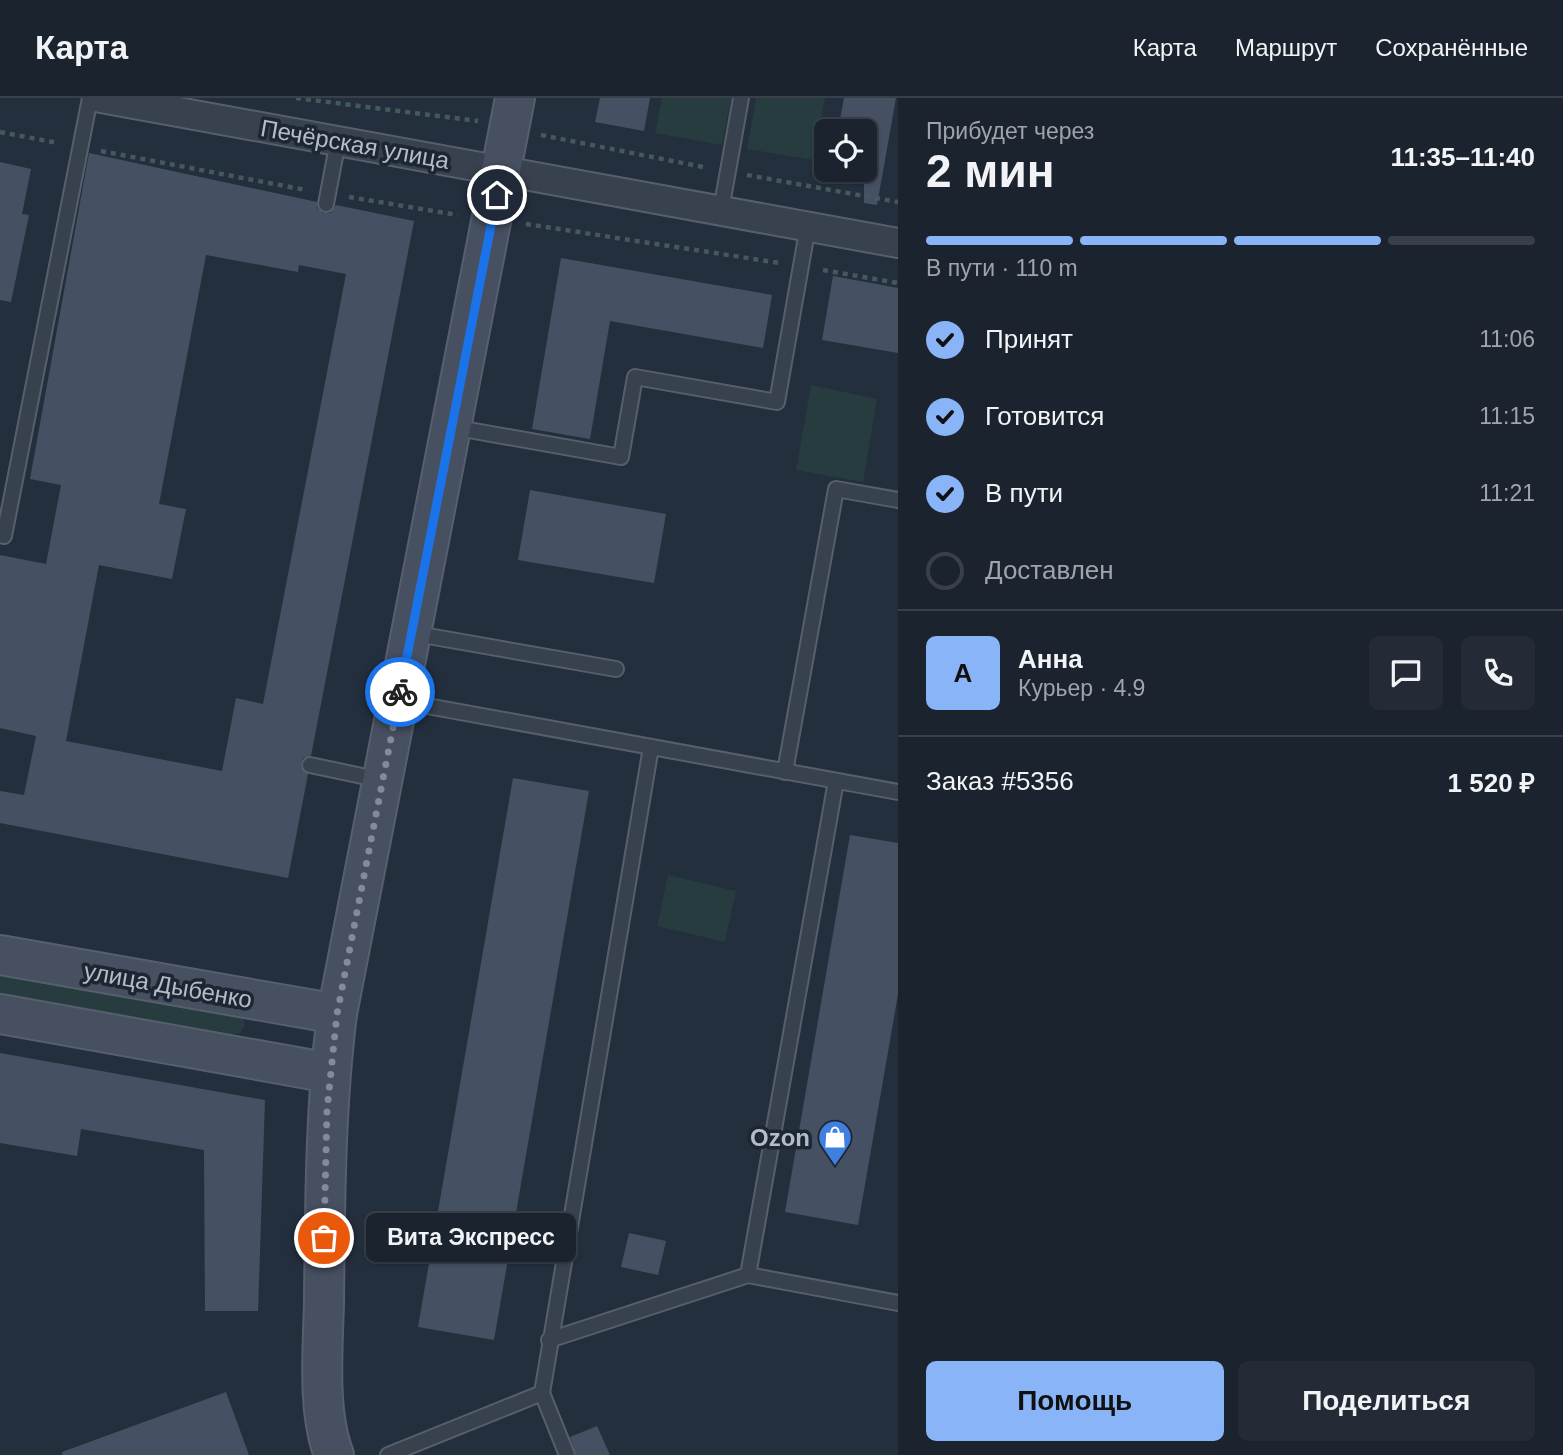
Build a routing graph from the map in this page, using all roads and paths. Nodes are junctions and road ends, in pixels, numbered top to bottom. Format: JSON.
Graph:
{"nodes":[{"id":1,"x":90,"y":98,"type":"edge"},
{"id":2,"x":101,"y":98,"type":"edge"},
{"id":3,"x":296,"y":98,"type":"edge"},
{"id":4,"x":741,"y":98,"type":"edge"},
{"id":5,"x":513,"y":112,"type":"edge"},
{"id":6,"x":0,"y":132,"type":"edge"},
{"id":7,"x":554,"y":138,"type":"dead end"},
{"id":8,"x":338,"y":141,"type":"junction"},
{"id":9,"x":80,"y":147,"type":"junction"},
{"id":10,"x":501,"y":171,"type":"junction"},
{"id":11,"x":327,"y":199,"type":"junction"},
{"id":12,"x":721,"y":210,"type":"junction"},
{"id":13,"x":492,"y":218,"type":"junction"},
{"id":14,"x":808,"y":226,"type":"junction"},
{"id":15,"x":898,"y":243,"type":"edge"},
{"id":16,"x":801,"y":266,"type":"junction"},
{"id":17,"x":898,"y":283,"type":"edge"},
{"id":18,"x":452,"y":427,"type":"junction"},
{"id":19,"x":898,"y":500,"type":"edge"},
{"id":20,"x":0,"y":535,"type":"edge"},
{"id":21,"x":411,"y":633,"type":"junction"},
{"id":22,"x":617,"y":669,"type":"dead end"},
{"id":23,"x":398,"y":701,"type":"junction"},
{"id":24,"x":651,"y":747,"type":"junction"},
{"id":25,"x":310,"y":765,"type":"dead end"},
{"id":26,"x":785,"y":772,"type":"junction"},
{"id":27,"x":382,"y":781,"type":"junction"},
{"id":28,"x":836,"y":781,"type":"junction"},
{"id":29,"x":898,"y":792,"type":"edge"},
{"id":30,"x":0,"y":955,"type":"edge"},
{"id":31,"x":0,"y":1014,"type":"edge"},
{"id":32,"x":337,"y":1014,"type":"junction"},
{"id":33,"x":330,"y":1073,"type":"junction"},
{"id":34,"x":748,"y":1275,"type":"junction"},
{"id":35,"x":898,"y":1303,"type":"edge"},
{"id":36,"x":549,"y":1340,"type":"junction"},
{"id":37,"x":542,"y":1393,"type":"junction"},
{"id":38,"x":334,"y":1455,"type":"edge"},
{"id":39,"x":388,"y":1455,"type":"edge"},
{"id":40,"x":567,"y":1455,"type":"edge"}],
"edges":[{"from":1,"to":9,"type":"lane"},
{"from":2,"to":8,"type":"street","name":"Печёрская улица"},
{"from":3,"to":5,"type":"path"},
{"from":4,"to":12,"type":"lane"},
{"from":5,"to":7,"type":"path"},
{"from":5,"to":10,"type":"main road"},
{"from":6,"to":9,"type":"path"},
{"from":8,"to":10,"type":"street","name":"Печёрская улица"},
{"from":8,"to":11,"type":"lane"},
{"from":9,"to":11,"type":"path"},
{"from":9,"to":20,"type":"lane"},
{"from":10,"to":12,"type":"street","name":"Печёрская улица"},
{"from":10,"to":13,"type":"main road"},
{"from":11,"to":13,"type":"path"},
{"from":12,"to":14,"type":"street","name":"Печёрская улица"},
{"from":13,"to":16,"type":"path"},
{"from":13,"to":18,"type":"main road"},
{"from":14,"to":15,"type":"street","name":"Печёрская улица"},
{"from":14,"to":16,"type":"lane"},
{"from":16,"to":17,"type":"path"},
{"from":16,"to":18,"type":"lane"},
{"from":18,"to":21,"type":"main road"},
{"from":19,"to":26,"type":"lane"},
{"from":21,"to":22,"type":"lane"},
{"from":21,"to":23,"type":"main road"},
{"from":23,"to":24,"type":"lane"},
{"from":23,"to":27,"type":"main road"},
{"from":24,"to":26,"type":"lane"},
{"from":24,"to":36,"type":"lane"},
{"from":25,"to":27,"type":"lane"},
{"from":26,"to":28,"type":"lane"},
{"from":27,"to":32,"type":"main road"},
{"from":28,"to":29,"type":"lane"},
{"from":28,"to":34,"type":"lane"},
{"from":30,"to":32,"type":"main road","name":"улица Дыбенко"},
{"from":31,"to":33,"type":"main road"},
{"from":32,"to":33,"type":"main road"},
{"from":33,"to":38,"type":"main road"},
{"from":34,"to":35,"type":"lane"},
{"from":34,"to":36,"type":"lane"},
{"from":36,"to":37,"type":"lane"},
{"from":37,"to":39,"type":"lane"},
{"from":37,"to":40,"type":"lane"}]}
